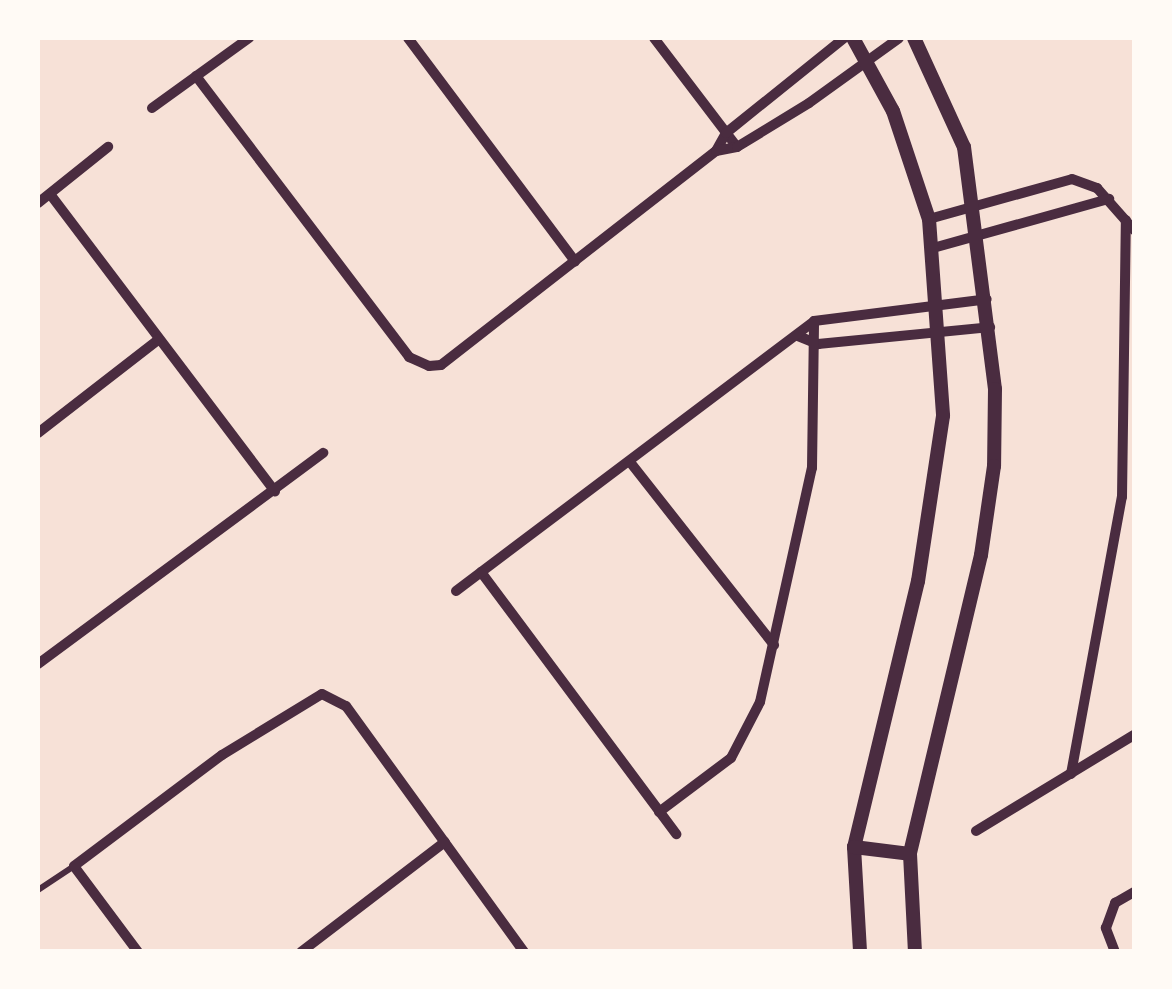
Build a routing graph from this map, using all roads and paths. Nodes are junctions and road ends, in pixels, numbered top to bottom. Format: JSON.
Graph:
{"nodes":[{"id":1,"x":249,"y":38,"type":"edge"},
{"id":2,"x":408,"y":38,"type":"edge"},
{"id":3,"x":654,"y":38,"type":"edge"},
{"id":4,"x":844,"y":38,"type":"edge"},
{"id":5,"x":853,"y":38,"type":"edge"},
{"id":6,"x":899,"y":38,"type":"edge"},
{"id":7,"x":914,"y":38,"type":"edge"},
{"id":8,"x":866,"y":60,"type":"junction"},
{"id":9,"x":196,"y":76,"type":"junction"},
{"id":10,"x":152,"y":108,"type":"dead end"},
{"id":11,"x":726,"y":132,"type":"junction"},
{"id":12,"x":108,"y":146,"type":"dead end"},
{"id":13,"x":736,"y":147,"type":"junction"},
{"id":14,"x":716,"y":150,"type":"junction"},
{"id":15,"x":50,"y":194,"type":"junction"},
{"id":16,"x":1109,"y":199,"type":"junction"},
{"id":17,"x":38,"y":203,"type":"edge"},
{"id":18,"x":976,"y":205,"type":"junction"},
{"id":19,"x":929,"y":219,"type":"junction"},
{"id":20,"x":1126,"y":220,"type":"junction"},
{"id":21,"x":1134,"y":230,"type":"edge"},
{"id":22,"x":981,"y":237,"type":"junction"},
{"id":23,"x":932,"y":248,"type":"junction"},
{"id":24,"x":575,"y":261,"type":"junction"},
{"id":25,"x":988,"y":299,"type":"junction"},
{"id":26,"x":938,"y":303,"type":"junction"},
{"id":27,"x":814,"y":321,"type":"junction"},
{"id":28,"x":991,"y":327,"type":"junction"},
{"id":29,"x":942,"y":330,"type":"junction"},
{"id":30,"x":798,"y":336,"type":"junction"},
{"id":31,"x":158,"y":339,"type":"junction"},
{"id":32,"x":818,"y":344,"type":"junction"},
{"id":33,"x":38,"y":433,"type":"edge"},
{"id":34,"x":323,"y":453,"type":"dead end"},
{"id":35,"x":630,"y":462,"type":"junction"},
{"id":36,"x":275,"y":492,"type":"junction"},
{"id":37,"x":1134,"y":492,"type":"edge"},
{"id":38,"x":1122,"y":497,"type":"junction"},
{"id":39,"x":481,"y":572,"type":"junction"},
{"id":40,"x":456,"y":591,"type":"dead end"},
{"id":41,"x":774,"y":645,"type":"junction"},
{"id":42,"x":38,"y":664,"type":"edge"},
{"id":43,"x":1134,"y":735,"type":"edge"},
{"id":44,"x":1071,"y":774,"type":"junction"},
{"id":45,"x":659,"y":812,"type":"junction"},
{"id":46,"x":976,"y":831,"type":"dead end"},
{"id":47,"x":676,"y":834,"type":"dead end"},
{"id":48,"x":445,"y":842,"type":"junction"},
{"id":49,"x":854,"y":846,"type":"junction"},
{"id":50,"x":910,"y":854,"type":"junction"},
{"id":51,"x":74,"y":866,"type":"junction"},
{"id":52,"x":38,"y":890,"type":"edge"},
{"id":53,"x":1134,"y":892,"type":"edge"},
{"id":54,"x":138,"y":952,"type":"edge"},
{"id":55,"x":301,"y":952,"type":"edge"},
{"id":56,"x":524,"y":952,"type":"edge"},
{"id":57,"x":860,"y":952,"type":"edge"},
{"id":58,"x":914,"y":952,"type":"edge"},
{"id":59,"x":1115,"y":952,"type":"edge"}],
"edges":[{"from":1,"to":9,"type":"street"},
{"from":2,"to":24,"type":"street"},
{"from":3,"to":11,"type":"street"},
{"from":4,"to":11,"type":"street"},
{"from":5,"to":8,"type":"street"},
{"from":6,"to":8,"type":"street"},
{"from":7,"to":18,"type":"street"},
{"from":8,"to":13,"type":"street"},
{"from":8,"to":19,"type":"street"},
{"from":9,"to":10,"type":"street"},
{"from":9,"to":24,"type":"street"},
{"from":11,"to":13,"type":"street"},
{"from":11,"to":14,"type":"street"},
{"from":12,"to":15,"type":"street"},
{"from":13,"to":14,"type":"street"},
{"from":14,"to":24,"type":"street"},
{"from":15,"to":17,"type":"street"},
{"from":15,"to":31,"type":"street"},
{"from":16,"to":18,"type":"street"},
{"from":16,"to":20,"type":"street"},
{"from":16,"to":22,"type":"street"},
{"from":18,"to":19,"type":"street"},
{"from":18,"to":22,"type":"street"},
{"from":19,"to":23,"type":"street"},
{"from":20,"to":21,"type":"street"},
{"from":20,"to":38,"type":"street"},
{"from":22,"to":23,"type":"street"},
{"from":22,"to":25,"type":"street"},
{"from":23,"to":26,"type":"street"},
{"from":25,"to":26,"type":"street"},
{"from":25,"to":28,"type":"street"},
{"from":26,"to":27,"type":"street"},
{"from":26,"to":29,"type":"street"},
{"from":27,"to":30,"type":"street"},
{"from":27,"to":32,"type":"street"},
{"from":28,"to":29,"type":"street"},
{"from":28,"to":50,"type":"street"},
{"from":29,"to":32,"type":"street"},
{"from":29,"to":49,"type":"street"},
{"from":30,"to":32,"type":"street"},
{"from":30,"to":35,"type":"street"},
{"from":31,"to":33,"type":"street"},
{"from":31,"to":36,"type":"street"},
{"from":32,"to":41,"type":"street"},
{"from":34,"to":36,"type":"street"},
{"from":35,"to":39,"type":"street"},
{"from":35,"to":41,"type":"street"},
{"from":36,"to":42,"type":"street"},
{"from":37,"to":38,"type":"street"},
{"from":38,"to":44,"type":"street"},
{"from":39,"to":40,"type":"street"},
{"from":39,"to":45,"type":"street"},
{"from":41,"to":45,"type":"street"},
{"from":43,"to":44,"type":"street"},
{"from":44,"to":46,"type":"street"},
{"from":45,"to":47,"type":"street"},
{"from":48,"to":51,"type":"street"},
{"from":48,"to":55,"type":"street"},
{"from":48,"to":56,"type":"street"},
{"from":49,"to":50,"type":"street"},
{"from":49,"to":57,"type":"street"},
{"from":50,"to":58,"type":"street"},
{"from":51,"to":52,"type":"lane"},
{"from":51,"to":54,"type":"street"},
{"from":53,"to":59,"type":"street"}]}
